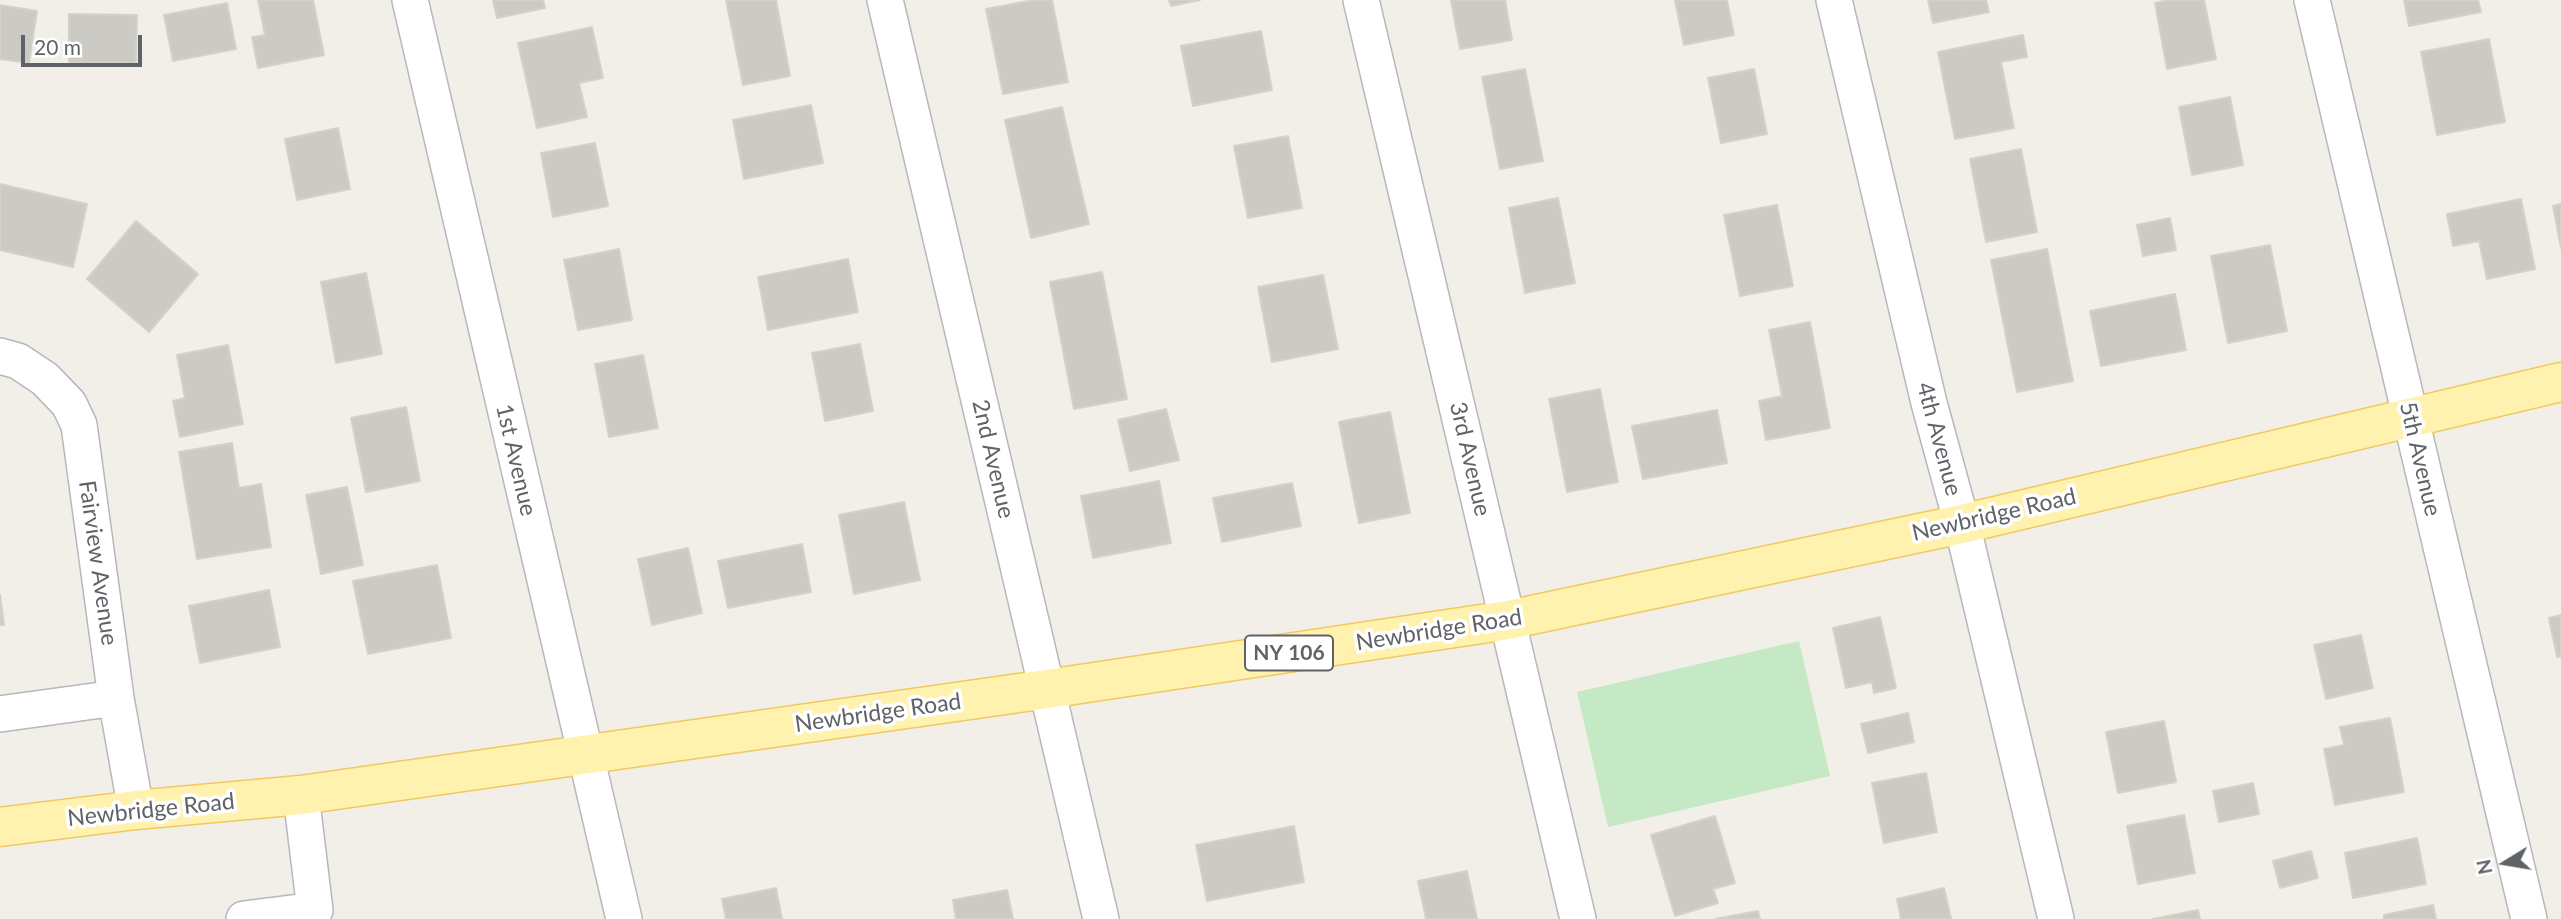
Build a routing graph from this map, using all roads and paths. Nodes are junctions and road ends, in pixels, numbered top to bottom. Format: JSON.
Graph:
{"nodes":[{"id":1,"x":410,"y":0,"type":"edge"},
{"id":2,"x":885,"y":0,"type":"edge"},
{"id":3,"x":1361,"y":0,"type":"edge"},
{"id":4,"x":1835,"y":0,"type":"edge"},
{"id":5,"x":2312,"y":0,"type":"edge"},
{"id":6,"x":0,"y":356,"type":"edge"},
{"id":7,"x":2561,"y":382,"type":"edge"},
{"id":8,"x":2410,"y":417,"type":"junction"},
{"id":9,"x":1962,"y":524,"type":"junction"},
{"id":10,"x":1508,"y":620,"type":"junction"},
{"id":11,"x":1047,"y":689,"type":"junction"},
{"id":12,"x":116,"y":698,"type":"junction"},
{"id":13,"x":0,"y":714,"type":"edge"},
{"id":14,"x":585,"y":753,"type":"junction"},
{"id":15,"x":301,"y":795,"type":"junction"},
{"id":16,"x":136,"y":810,"type":"junction"},
{"id":17,"x":0,"y":827,"type":"edge"},
{"id":18,"x":244,"y":919,"type":"edge"},
{"id":19,"x":624,"y":919,"type":"edge"},
{"id":20,"x":1101,"y":919,"type":"edge"},
{"id":21,"x":1578,"y":919,"type":"edge"},
{"id":22,"x":2056,"y":919,"type":"edge"},
{"id":23,"x":2529,"y":919,"type":"edge"}],
"edges":[{"from":1,"to":14,"type":"street","name":"1st Avenue"},
{"from":2,"to":11,"type":"street","name":"2nd Avenue"},
{"from":3,"to":10,"type":"street","name":"3rd Avenue"},
{"from":4,"to":9,"type":"street","name":"4th Avenue"},
{"from":5,"to":8,"type":"street","name":"5th Avenue"},
{"from":6,"to":12,"type":"street","name":"Fairview Avenue"},
{"from":7,"to":8,"type":"main road","name":"Newbridge Road","number":"NY 106"},
{"from":8,"to":9,"type":"main road","name":"Newbridge Road","number":"NY 106"},
{"from":8,"to":23,"type":"street","name":"5th Avenue"},
{"from":9,"to":10,"type":"main road","name":"Newbridge Road","number":"NY 106"},
{"from":9,"to":22,"type":"street","name":"4th Avenue"},
{"from":10,"to":11,"type":"main road","name":"Newbridge Road","number":"NY 106"},
{"from":10,"to":21,"type":"street","name":"3rd Avenue"},
{"from":11,"to":14,"type":"main road","name":"Newbridge Road","number":"NY 106"},
{"from":11,"to":20,"type":"street","name":"2nd Avenue"},
{"from":12,"to":13,"type":"street"},
{"from":12,"to":16,"type":"street","name":"Fairview Avenue"},
{"from":14,"to":15,"type":"main road","name":"Newbridge Road","number":"NY 106"},
{"from":14,"to":19,"type":"street","name":"1st Avenue"},
{"from":15,"to":16,"type":"main road","name":"Newbridge Road","number":"NY 106"},
{"from":15,"to":18,"type":"street"},
{"from":16,"to":17,"type":"main road","name":"Newbridge Road","number":"NY 106"}]}
